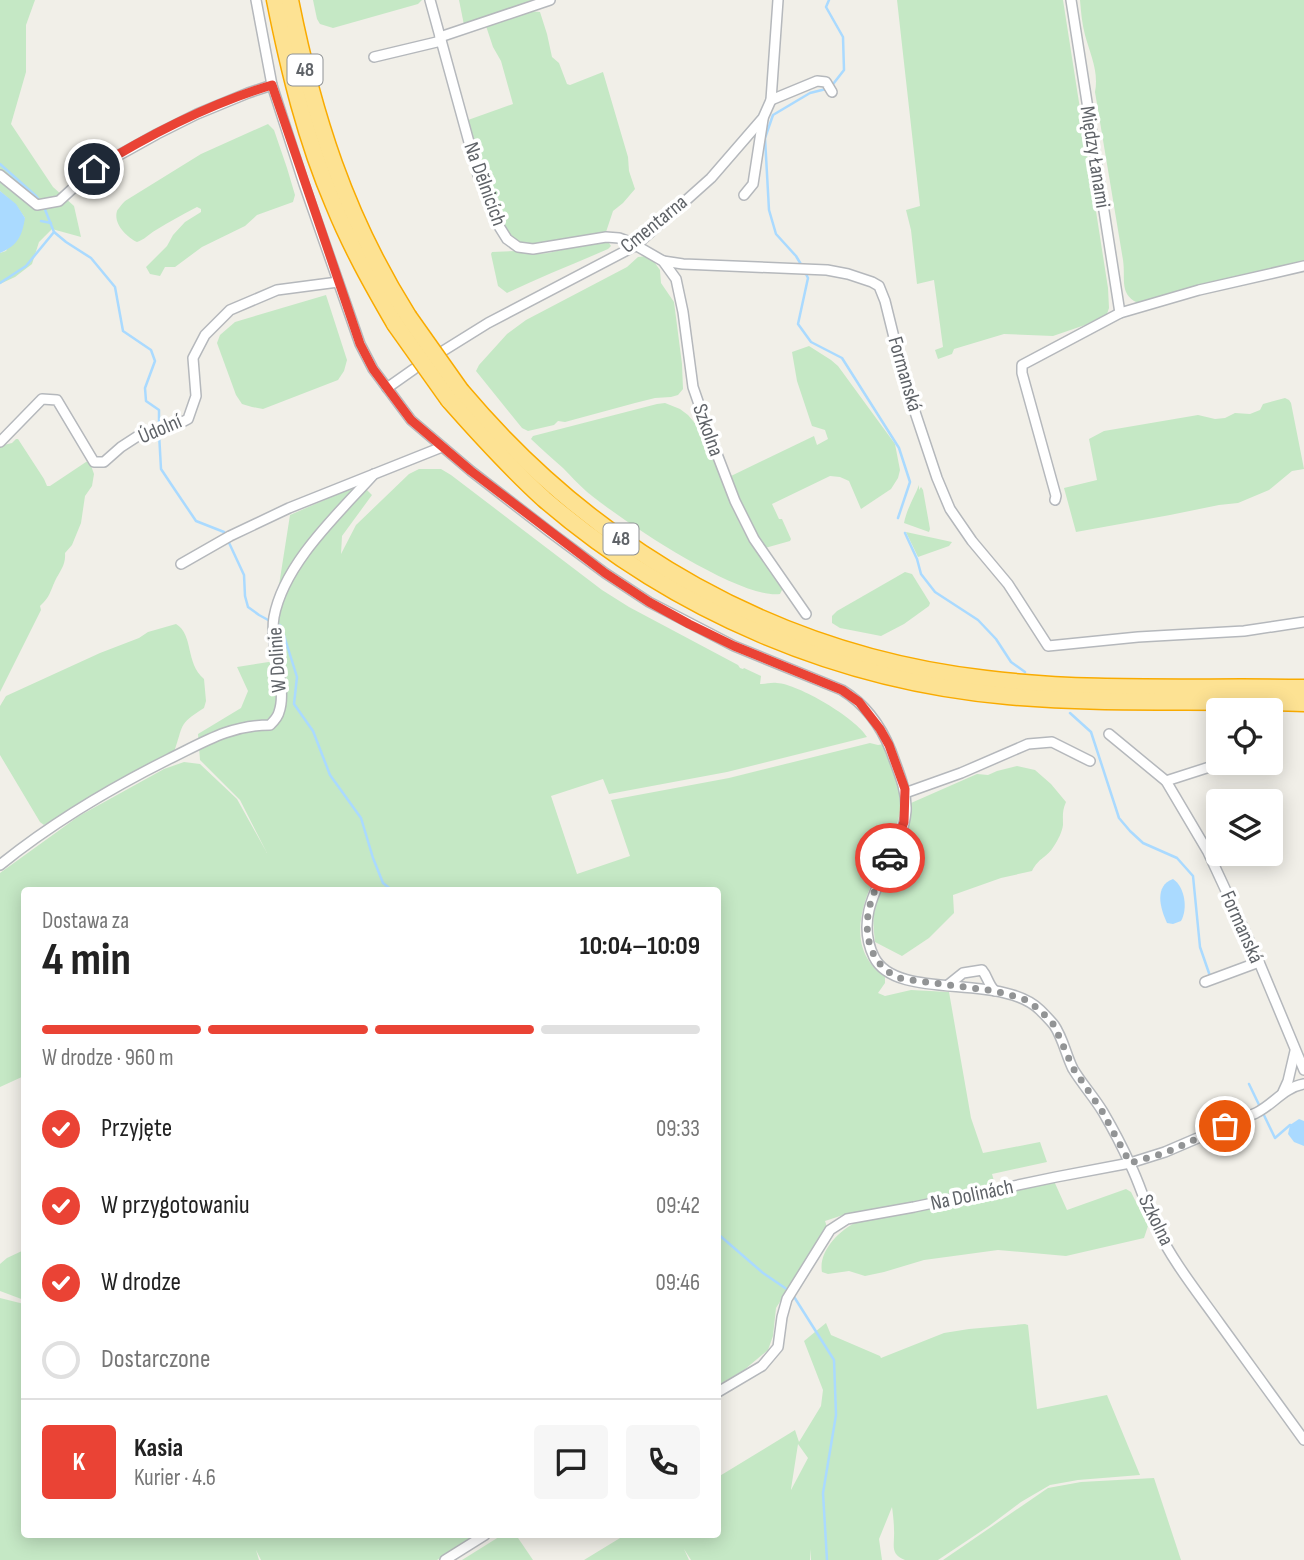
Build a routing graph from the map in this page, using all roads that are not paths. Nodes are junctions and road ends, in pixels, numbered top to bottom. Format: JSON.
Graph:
{"nodes":[{"id":1,"x":256,"y":0,"type":"edge"},
{"id":2,"x":275,"y":0,"type":"edge"},
{"id":3,"x":290,"y":0,"type":"edge"},
{"id":4,"x":430,"y":0,"type":"edge"},
{"id":5,"x":550,"y":0,"type":"edge"},
{"id":6,"x":778,"y":0,"type":"edge"},
{"id":7,"x":1071,"y":0,"type":"edge"},
{"id":8,"x":440,"y":39,"type":"junction"},
{"id":9,"x":374,"y":57,"type":"dead end"},
{"id":10,"x":272,"y":85,"type":"junction"},
{"id":11,"x":832,"y":92,"type":"dead end"},
{"id":12,"x":771,"y":100,"type":"junction"},
{"id":13,"x":763,"y":118,"type":"junction"},
{"id":14,"x":0,"y":175,"type":"edge"},
{"id":15,"x":744,"y":195,"type":"dead end"},
{"id":16,"x":635,"y":246,"type":"junction"},
{"id":17,"x":663,"y":261,"type":"junction"},
{"id":18,"x":683,"y":264,"type":"junction"},
{"id":19,"x":1304,"y":266,"type":"edge"},
{"id":20,"x":676,"y":279,"type":"junction"},
{"id":21,"x":338,"y":282,"type":"junction"},
{"id":22,"x":1120,"y":313,"type":"junction"},
{"id":23,"x":401,"y":320,"type":"junction"},
{"id":24,"x":387,"y":388,"type":"junction"},
{"id":25,"x":455,"y":395,"type":"junction"},
{"id":26,"x":0,"y":442,"type":"edge"},
{"id":27,"x":442,"y":447,"type":"junction"},
{"id":28,"x":374,"y":474,"type":"junction"},
{"id":29,"x":1055,"y":500,"type":"dead end"},
{"id":30,"x":181,"y":564,"type":"dead end"},
{"id":31,"x":806,"y":614,"type":"dead end"},
{"id":32,"x":1304,"y":622,"type":"edge"},
{"id":33,"x":1304,"y":688,"type":"edge"},
{"id":34,"x":1304,"y":703,"type":"edge"},
{"id":35,"x":1109,"y":734,"type":"dead end"},
{"id":36,"x":1090,"y":761,"type":"dead end"},
{"id":37,"x":1206,"y":768,"type":"edge"},
{"id":38,"x":1166,"y":781,"type":"junction"},
{"id":39,"x":905,"y":793,"type":"junction"},
{"id":40,"x":0,"y":865,"type":"edge"},
{"id":41,"x":1259,"y":962,"type":"junction"},
{"id":42,"x":1205,"y":982,"type":"dead end"},
{"id":43,"x":948,"y":985,"type":"junction"},
{"id":44,"x":995,"y":991,"type":"junction"},
{"id":45,"x":1295,"y":1051,"type":"junction"},
{"id":46,"x":1304,"y":1070,"type":"edge"},
{"id":47,"x":1304,"y":1084,"type":"edge"},
{"id":48,"x":1283,"y":1092,"type":"junction"},
{"id":49,"x":1130,"y":1163,"type":"junction"},
{"id":50,"x":721,"y":1390,"type":"edge"},
{"id":51,"x":1304,"y":1440,"type":"edge"},
{"id":52,"x":480,"y":1538,"type":"edge"},
{"id":53,"x":445,"y":1560,"type":"edge"}],
"edges":[{"from":1,"to":10,"type":"street","name":"Szkolna"},
{"from":2,"to":23,"type":"highway","number":"48"},
{"from":3,"to":23,"type":"highway","number":"48"},
{"from":4,"to":8,"type":"street","name":"Na Dělnicích"},
{"from":5,"to":8,"type":"street"},
{"from":6,"to":12,"type":"street","name":"Cmentarna"},
{"from":7,"to":22,"type":"street","name":"Między Łanami"},
{"from":8,"to":9,"type":"street"},
{"from":8,"to":16,"type":"street","name":"Na Dělnicích"},
{"from":10,"to":14,"type":"street"},
{"from":10,"to":21,"type":"street","name":"Szkolna"},
{"from":11,"to":12,"type":"street"},
{"from":12,"to":13,"type":"street","name":"Cmentarna"},
{"from":13,"to":15,"type":"street"},
{"from":13,"to":16,"type":"street","name":"Cmentarna"},
{"from":16,"to":17,"type":"street","name":"Szkolna"},
{"from":16,"to":24,"type":"street","name":"Cmentarna"},
{"from":17,"to":18,"type":"street","name":"Formanská"},
{"from":17,"to":20,"type":"street","name":"Szkolna"},
{"from":18,"to":20,"type":"street"},
{"from":18,"to":32,"type":"street","name":"Formanská"},
{"from":19,"to":22,"type":"street"},
{"from":20,"to":31,"type":"street","name":"Szkolna"},
{"from":21,"to":24,"type":"street","name":"Szkolna"},
{"from":21,"to":26,"type":"street","name":"Údolní"},
{"from":22,"to":29,"type":"street"},
{"from":23,"to":25,"type":"highway","number":"48","bridge":true},
{"from":24,"to":27,"type":"street","name":"Szkolna"},
{"from":25,"to":33,"type":"highway","number":"48"},
{"from":25,"to":34,"type":"highway","number":"48"},
{"from":27,"to":28,"type":"street"},
{"from":27,"to":39,"type":"street","name":"Szkolna"},
{"from":28,"to":30,"type":"street"},
{"from":28,"to":40,"type":"street","name":"W Dolinie"},
{"from":35,"to":38,"type":"street","name":"Formanská"},
{"from":36,"to":39,"type":"street"},
{"from":37,"to":38,"type":"street"},
{"from":38,"to":41,"type":"street","name":"Formanská"},
{"from":39,"to":43,"type":"street","name":"Szkolna"},
{"from":41,"to":42,"type":"street"},
{"from":41,"to":45,"type":"street","name":"Formanská"},
{"from":43,"to":44,"type":"street","name":"Szkolna"},
{"from":43,"to":44,"type":"street"},
{"from":44,"to":49,"type":"street","name":"Szkolna"},
{"from":45,"to":46,"type":"street","name":"Formanská"},
{"from":45,"to":48,"type":"street"},
{"from":47,"to":48,"type":"street","name":"Na Dolinách"},
{"from":48,"to":49,"type":"street","name":"Na Dolinách"},
{"from":49,"to":50,"type":"street","name":"Na Dolinách"},
{"from":49,"to":51,"type":"street","name":"Szkolna"},
{"from":52,"to":53,"type":"street"}]}
